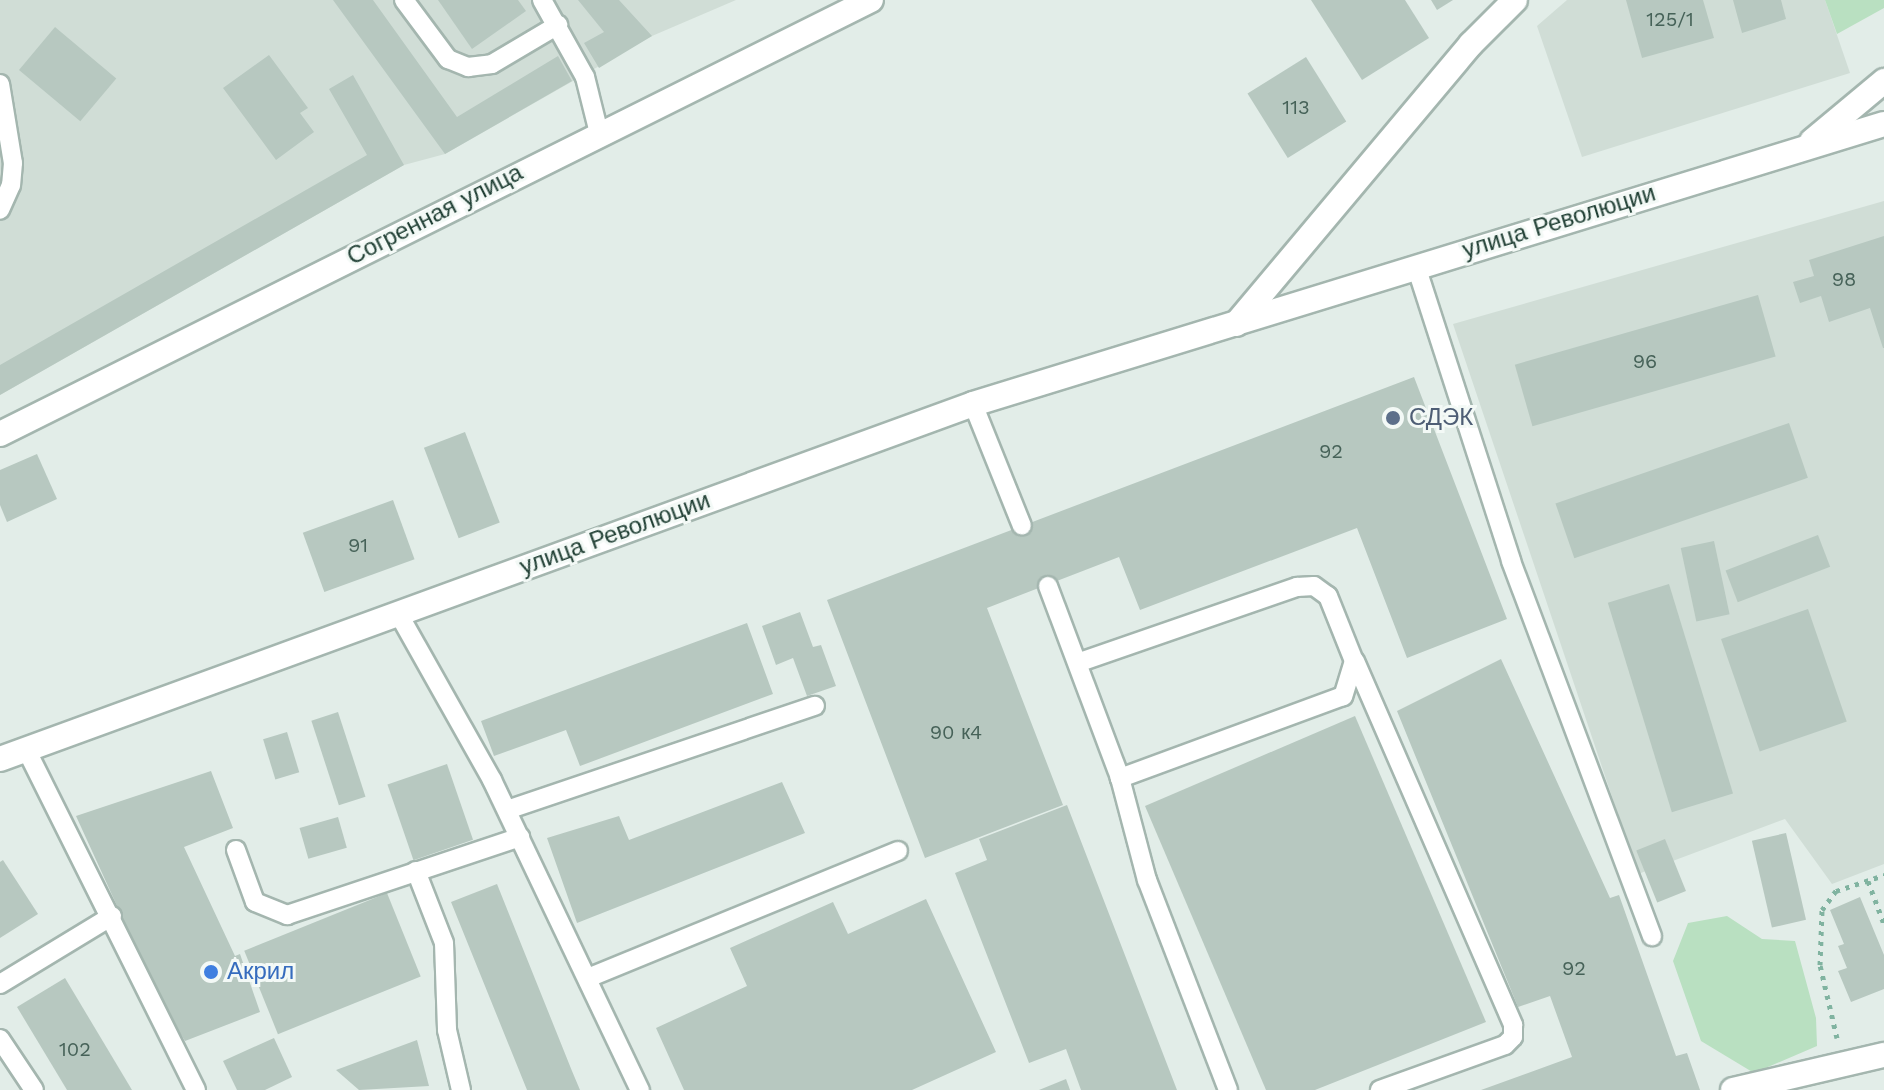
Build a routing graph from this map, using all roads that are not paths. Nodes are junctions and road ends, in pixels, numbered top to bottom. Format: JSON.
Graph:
{"nodes":[{"id":1,"x":404,"y":0,"type":"edge"},
{"id":2,"x":542,"y":0,"type":"edge"},
{"id":3,"x":871,"y":0,"type":"edge"},
{"id":4,"x":1515,"y":0,"type":"edge"},
{"id":5,"x":558,"y":25,"type":"junction"},
{"id":6,"x":1884,"y":81,"type":"edge"},
{"id":7,"x":0,"y":84,"type":"edge"},
{"id":8,"x":1884,"y":124,"type":"edge"},
{"id":9,"x":599,"y":133,"type":"junction"},
{"id":10,"x":1803,"y":148,"type":"junction"},
{"id":11,"x":0,"y":210,"type":"edge"},
{"id":12,"x":1416,"y":266,"type":"junction"},
{"id":13,"x":1236,"y":324,"type":"junction"},
{"id":14,"x":973,"y":404,"type":"junction"},
{"id":15,"x":0,"y":434,"type":"edge"},
{"id":16,"x":1022,"y":526,"type":"dead end"},
{"id":17,"x":1048,"y":586,"type":"dead end"},
{"id":18,"x":398,"y":613,"type":"junction"},
{"id":19,"x":1351,"y":653,"type":"junction"},
{"id":20,"x":1080,"y":662,"type":"junction"},
{"id":21,"x":815,"y":706,"type":"dead end"},
{"id":22,"x":26,"y":749,"type":"junction"},
{"id":23,"x":0,"y":759,"type":"edge"},
{"id":24,"x":1120,"y":778,"type":"junction"},
{"id":25,"x":507,"y":810,"type":"junction"},
{"id":26,"x":520,"y":837,"type":"junction"},
{"id":27,"x":236,"y":850,"type":"dead end"},
{"id":28,"x":898,"y":851,"type":"dead end"},
{"id":29,"x":416,"y":871,"type":"junction"},
{"id":30,"x":112,"y":916,"type":"junction"},
{"id":31,"x":1652,"y":936,"type":"dead end"},
{"id":32,"x":588,"y":978,"type":"junction"},
{"id":33,"x":0,"y":984,"type":"edge"},
{"id":34,"x":0,"y":1039,"type":"edge"},
{"id":35,"x":1884,"y":1055,"type":"edge"},
{"id":36,"x":34,"y":1090,"type":"edge"},
{"id":37,"x":196,"y":1090,"type":"edge"},
{"id":38,"x":461,"y":1090,"type":"edge"},
{"id":39,"x":640,"y":1090,"type":"edge"},
{"id":40,"x":1228,"y":1090,"type":"edge"},
{"id":41,"x":1380,"y":1090,"type":"edge"},
{"id":42,"x":1733,"y":1090,"type":"edge"}],
"edges":[{"from":1,"to":5,"type":"lane"},
{"from":2,"to":5,"type":"lane"},
{"from":3,"to":9,"type":"main road","name":"Согренная улица"},
{"from":4,"to":13,"type":"main road"},
{"from":5,"to":9,"type":"lane"},
{"from":6,"to":10,"type":"main road"},
{"from":7,"to":11,"type":"lane"},
{"from":8,"to":10,"type":"main road","name":"улица Революции"},
{"from":9,"to":15,"type":"main road","name":"Согренная улица"},
{"from":10,"to":12,"type":"main road","name":"улица Революции"},
{"from":12,"to":13,"type":"main road","name":"улица Революции"},
{"from":12,"to":31,"type":"lane"},
{"from":13,"to":14,"type":"main road","name":"улица Революции"},
{"from":14,"to":16,"type":"lane"},
{"from":14,"to":18,"type":"main road","name":"улица Революции"},
{"from":17,"to":20,"type":"lane"},
{"from":18,"to":22,"type":"main road","name":"улица Революции"},
{"from":18,"to":25,"type":"lane"},
{"from":19,"to":20,"type":"lane"},
{"from":19,"to":24,"type":"lane"},
{"from":19,"to":41,"type":"lane"},
{"from":20,"to":24,"type":"lane"},
{"from":21,"to":25,"type":"lane"},
{"from":22,"to":23,"type":"main road","name":"улица Революции"},
{"from":22,"to":30,"type":"lane"},
{"from":24,"to":40,"type":"lane"},
{"from":25,"to":26,"type":"lane"},
{"from":26,"to":29,"type":"lane"},
{"from":26,"to":32,"type":"lane"},
{"from":27,"to":29,"type":"lane"},
{"from":28,"to":32,"type":"lane"},
{"from":29,"to":38,"type":"lane"},
{"from":30,"to":33,"type":"lane"},
{"from":30,"to":37,"type":"lane"},
{"from":32,"to":39,"type":"lane"},
{"from":34,"to":36,"type":"lane"},
{"from":35,"to":42,"type":"main road"}]}
